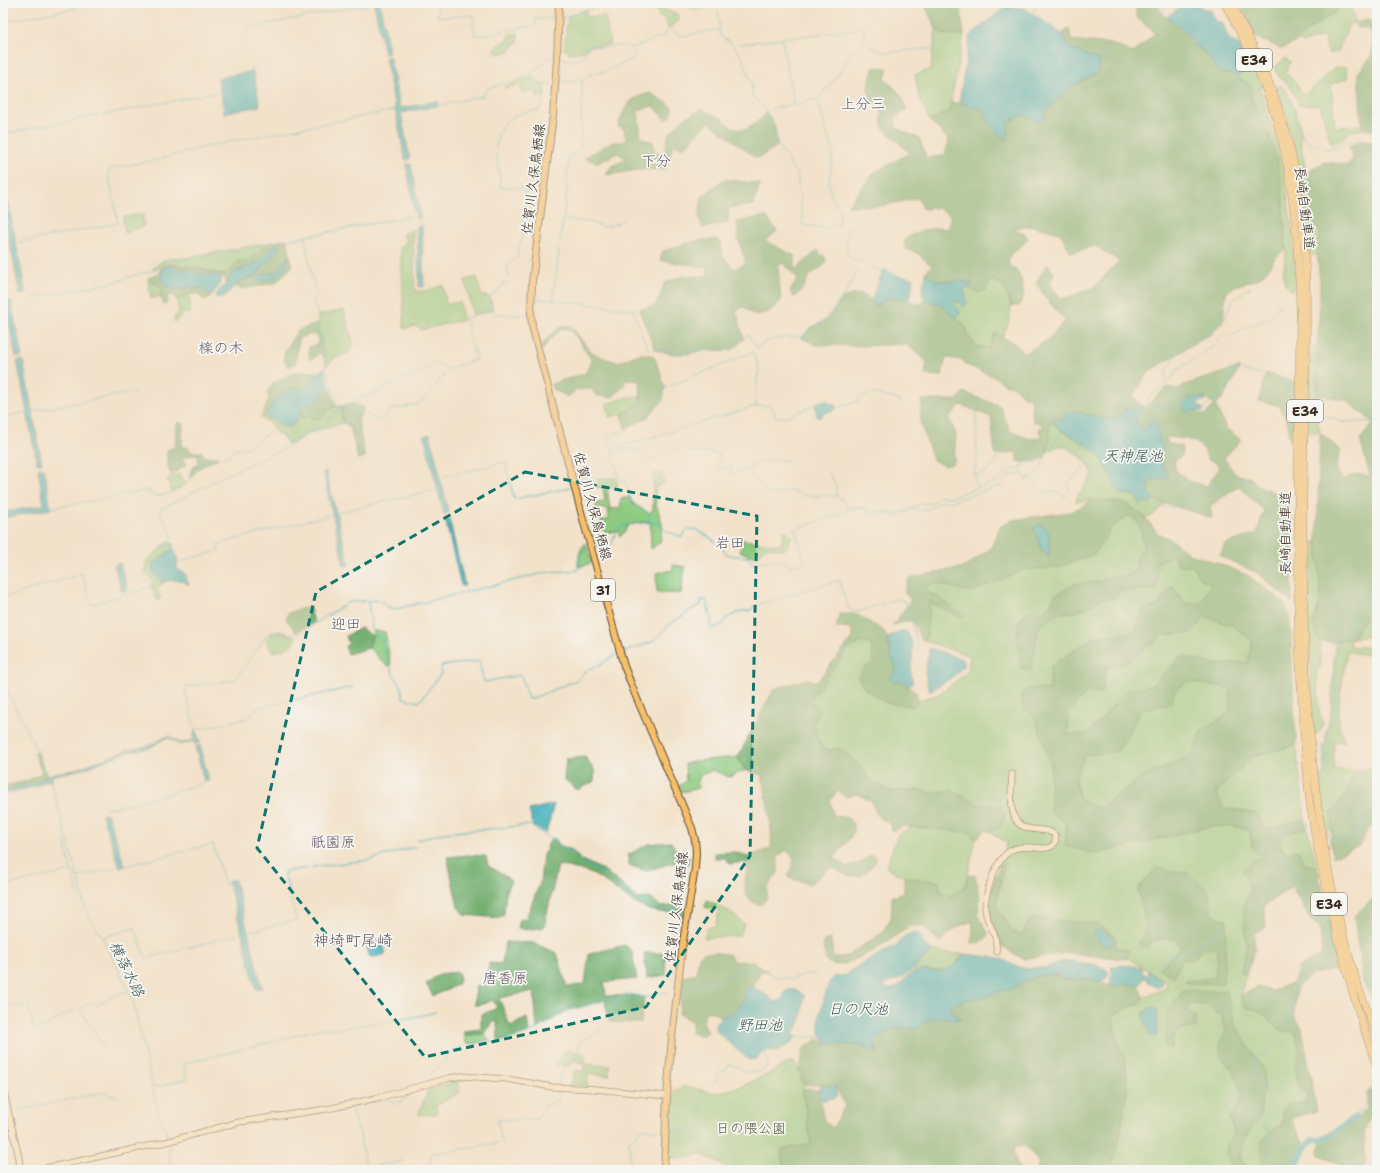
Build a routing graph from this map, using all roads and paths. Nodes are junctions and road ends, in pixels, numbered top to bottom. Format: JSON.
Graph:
{"nodes":[{"id":1,"x":558,"y":3,"type":"edge"},
{"id":2,"x":1224,"y":3,"type":"edge"},
{"id":3,"x":1231,"y":3,"type":"edge"},
{"id":4,"x":1269,"y":91,"type":"junction"},
{"id":5,"x":1307,"y":735,"type":"junction"},
{"id":6,"x":1012,"y":774,"type":"dead end"},
{"id":7,"x":997,"y":952,"type":"dead end"},
{"id":8,"x":1377,"y":1037,"type":"edge"},
{"id":9,"x":1377,"y":1068,"type":"edge"},
{"id":10,"x":3,"y":1088,"type":"edge"},
{"id":11,"x":667,"y":1096,"type":"junction"},
{"id":12,"x":20,"y":1170,"type":"edge"},
{"id":13,"x":37,"y":1170,"type":"edge"},
{"id":14,"x":664,"y":1170,"type":"edge"}],
"edges":[{"from":1,"to":11,"type":"main road","name":"佐賀川久保鳥栖線","number":"31"},
{"from":2,"to":4,"type":"highway","name":"長崎自動車道","number":"E34"},
{"from":3,"to":4,"type":"highway","name":"長崎自動車道","number":"E34"},
{"from":4,"to":5,"type":"highway","name":"長崎自動車道","number":"E34"},
{"from":5,"to":8,"type":"highway","name":"長崎自動車道","number":"E34"},
{"from":5,"to":9,"type":"highway","name":"長崎自動車道","number":"E34"},
{"from":6,"to":7,"type":"street"},
{"from":10,"to":12,"type":"street"},
{"from":11,"to":13,"type":"street"},
{"from":11,"to":14,"type":"main road","name":"佐賀川久保鳥栖線","number":"31"}]}
